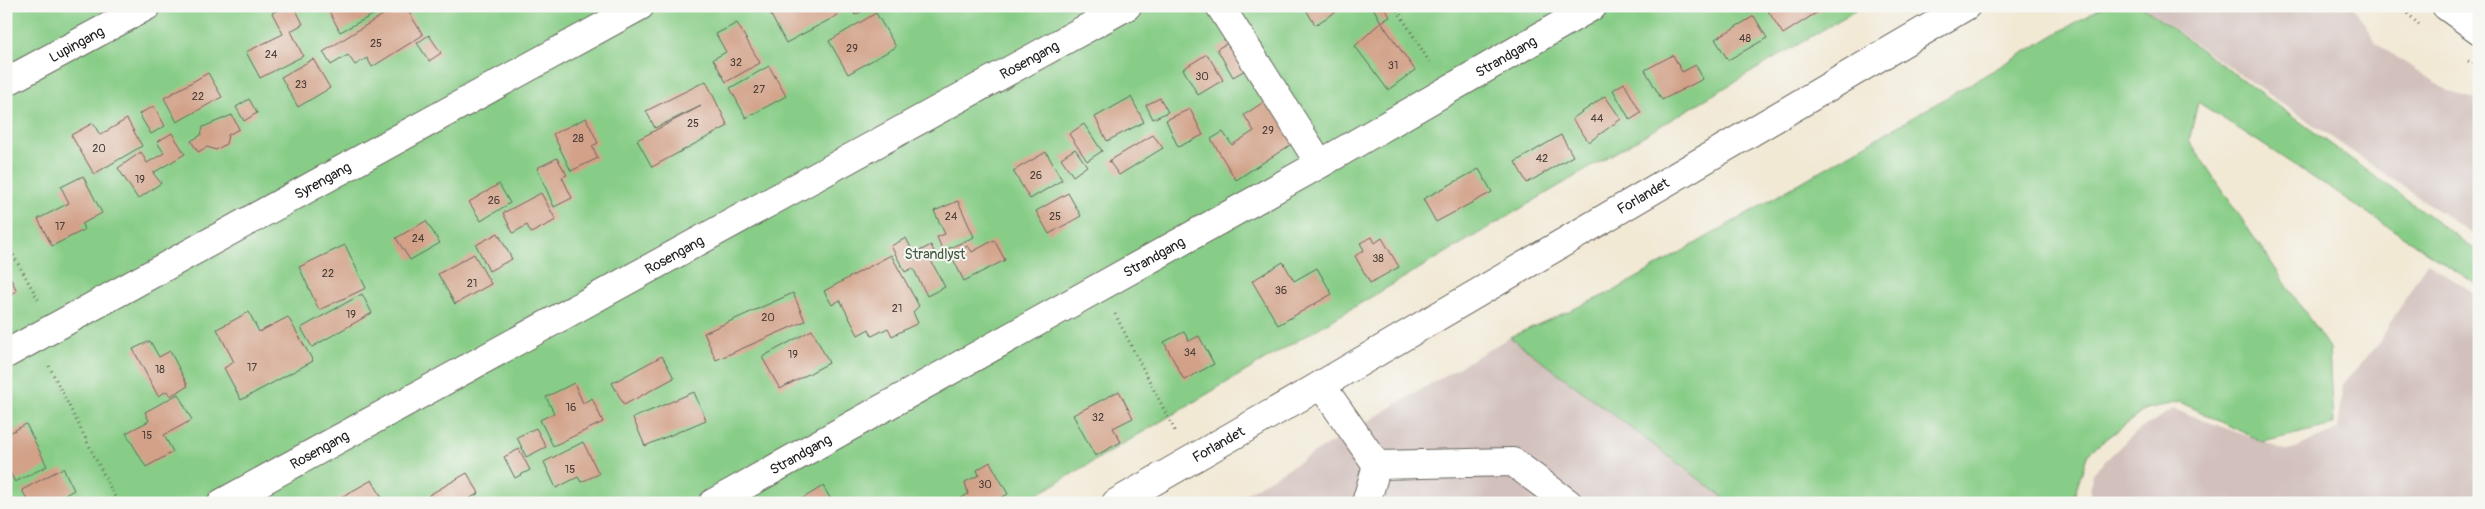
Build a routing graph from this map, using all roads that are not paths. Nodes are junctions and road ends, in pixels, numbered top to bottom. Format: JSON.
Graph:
{"nodes":[{"id":1,"x":147,"y":6,"type":"edge"},
{"id":2,"x":640,"y":6,"type":"edge"},
{"id":3,"x":1127,"y":6,"type":"edge"},
{"id":4,"x":1220,"y":6,"type":"edge"},
{"id":5,"x":1593,"y":6,"type":"edge"},
{"id":6,"x":1966,"y":6,"type":"edge"},
{"id":7,"x":2446,"y":6,"type":"edge"},
{"id":8,"x":2479,"y":30,"type":"edge"},
{"id":9,"x":6,"y":82,"type":"edge"},
{"id":10,"x":1320,"y":164,"type":"junction"},
{"id":11,"x":6,"y":354,"type":"edge"},
{"id":12,"x":1321,"y":385,"type":"junction"},
{"id":13,"x":1377,"y":465,"type":"junction"},
{"id":14,"x":222,"y":503,"type":"edge"},
{"id":15,"x":713,"y":503,"type":"edge"},
{"id":16,"x":1116,"y":503,"type":"edge"},
{"id":17,"x":1366,"y":503,"type":"edge"},
{"id":18,"x":1568,"y":503,"type":"edge"}],
"edges":[{"from":1,"to":9,"type":"street","name":"Lupingang"},
{"from":2,"to":11,"type":"street","name":"Syrengang"},
{"from":3,"to":14,"type":"street","name":"Rosengang"},
{"from":4,"to":10,"type":"street"},
{"from":5,"to":10,"type":"street","name":"Strandgang"},
{"from":6,"to":12,"type":"street","name":"Forlandet"},
{"from":7,"to":8,"type":"street"},
{"from":10,"to":15,"type":"street","name":"Strandgang"},
{"from":12,"to":13,"type":"street"},
{"from":12,"to":16,"type":"street","name":"Forlandet"},
{"from":13,"to":17,"type":"street"},
{"from":13,"to":18,"type":"street"}]}
